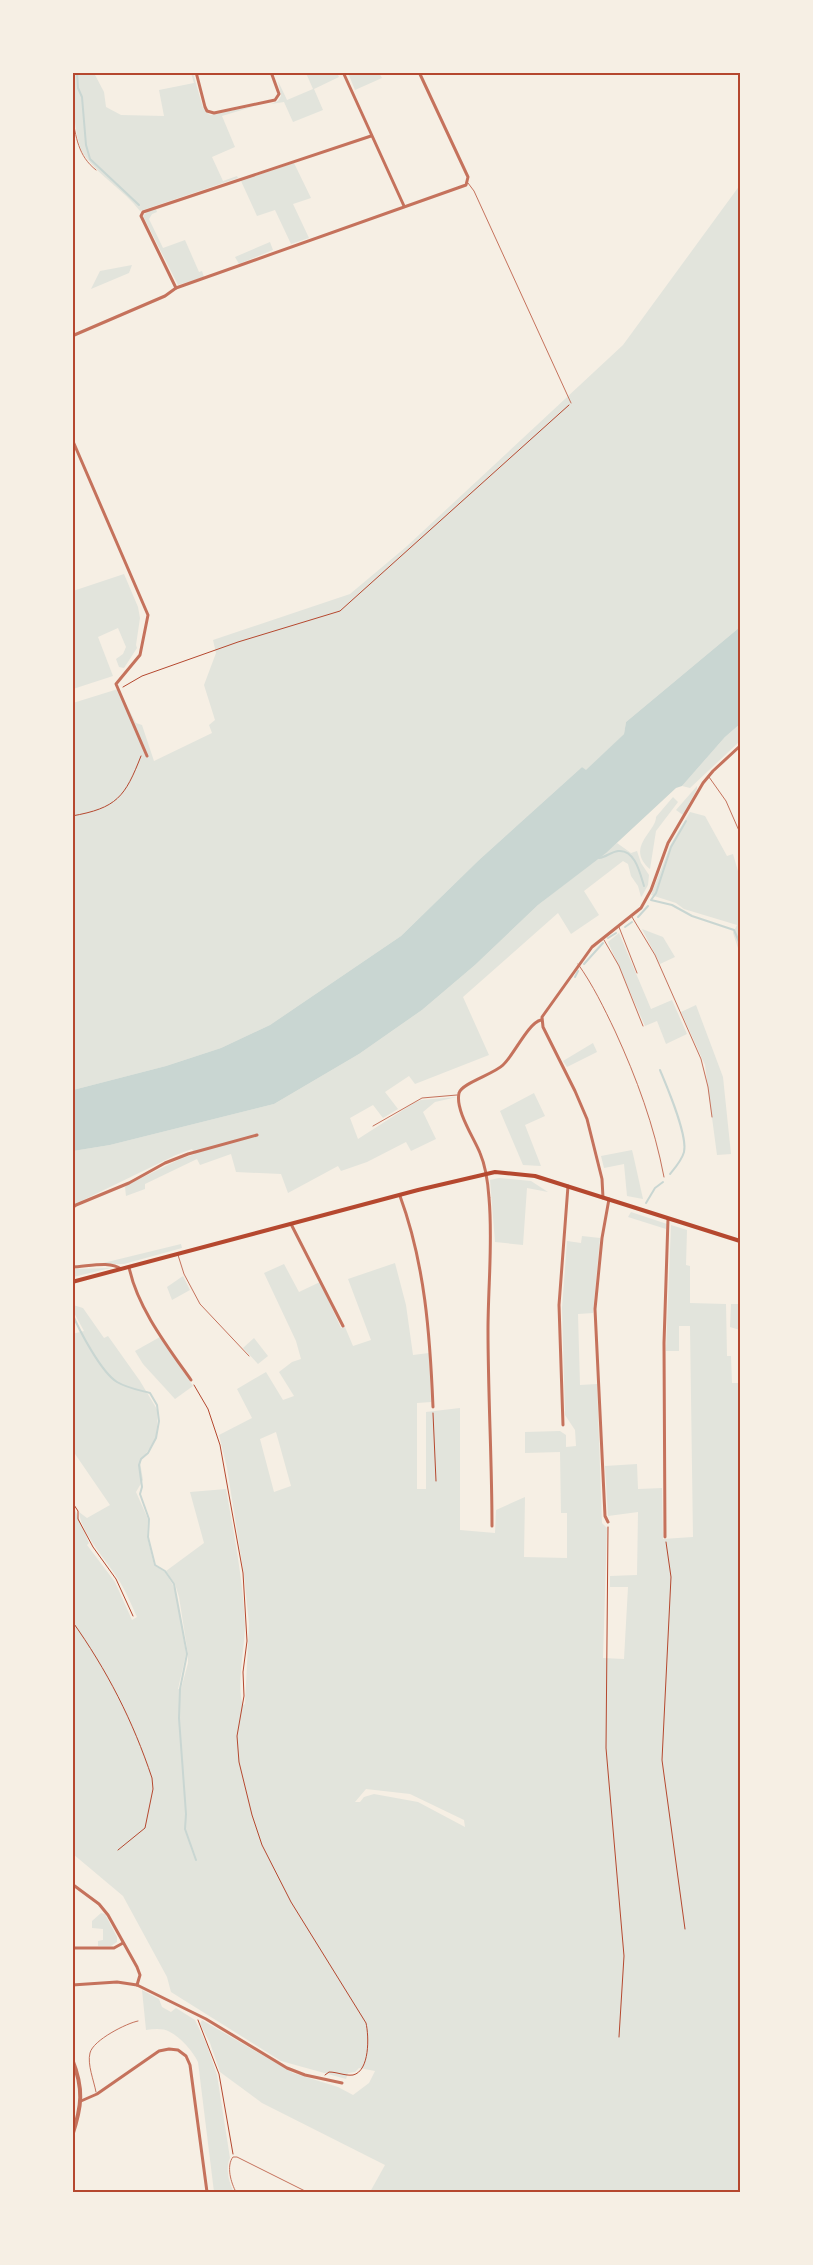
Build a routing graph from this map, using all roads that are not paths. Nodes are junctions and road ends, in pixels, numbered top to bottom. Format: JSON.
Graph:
{"nodes":[{"id":1,"x":196,"y":72,"type":"edge"},
{"id":2,"x":271,"y":72,"type":"edge"},
{"id":3,"x":343,"y":72,"type":"edge"},
{"id":4,"x":419,"y":72,"type":"edge"},
{"id":5,"x":72,"y":115,"type":"edge"},
{"id":6,"x":371,"y":136,"type":"junction"},
{"id":7,"x":96,"y":170,"type":"dead end"},
{"id":8,"x":468,"y":183,"type":"junction"},
{"id":9,"x":404,"y":206,"type":"junction"},
{"id":10,"x":176,"y":288,"type":"junction"},
{"id":11,"x":72,"y":336,"type":"edge"},
{"id":12,"x":571,"y":403,"type":"road end"},
{"id":13,"x":72,"y":439,"type":"edge"},
{"id":14,"x":740,"y":746,"type":"edge"},
{"id":15,"x":147,"y":756,"type":"dead end"},
{"id":16,"x":708,"y":776,"type":"junction"},
{"id":17,"x":740,"y":833,"type":"edge"},
{"id":18,"x":632,"y":918,"type":"junction"},
{"id":19,"x":618,"y":926,"type":"junction"},
{"id":20,"x":602,"y":937,"type":"junction"},
{"id":21,"x":578,"y":964,"type":"junction"},
{"id":22,"x":637,"y":974,"type":"dead end"},
{"id":23,"x":541,"y":1020,"type":"junction"},
{"id":24,"x":643,"y":1026,"type":"dead end"},
{"id":25,"x":459,"y":1095,"type":"junction"},
{"id":26,"x":712,"y":1117,"type":"dead end"},
{"id":27,"x":373,"y":1126,"type":"dead end"},
{"id":28,"x":257,"y":1134,"type":"dead end"},
{"id":29,"x":486,"y":1173,"type":"junction"},
{"id":30,"x":664,"y":1177,"type":"dead end"},
{"id":31,"x":568,"y":1186,"type":"junction"},
{"id":32,"x":400,"y":1196,"type":"junction"},
{"id":33,"x":603,"y":1198,"type":"junction"},
{"id":34,"x":609,"y":1199,"type":"junction"},
{"id":35,"x":72,"y":1208,"type":"edge"},
{"id":36,"x":668,"y":1219,"type":"junction"},
{"id":37,"x":291,"y":1224,"type":"junction"},
{"id":38,"x":740,"y":1241,"type":"edge"},
{"id":39,"x":178,"y":1254,"type":"junction"},
{"id":40,"x":72,"y":1267,"type":"edge"},
{"id":41,"x":129,"y":1267,"type":"junction"},
{"id":42,"x":121,"y":1269,"type":"junction"},
{"id":43,"x":72,"y":1282,"type":"edge"},
{"id":44,"x":343,"y":1326,"type":"dead end"},
{"id":45,"x":249,"y":1356,"type":"dead end"},
{"id":46,"x":191,"y":1380,"type":"road end"},
{"id":47,"x":433,"y":1407,"type":"road end"},
{"id":48,"x":563,"y":1425,"type":"dead end"},
{"id":49,"x":608,"y":1522,"type":"road end"},
{"id":50,"x":492,"y":1526,"type":"dead end"},
{"id":51,"x":665,"y":1537,"type":"road end"},
{"id":52,"x":72,"y":1884,"type":"edge"},
{"id":53,"x":123,"y":1943,"type":"junction"},
{"id":54,"x":72,"y":1948,"type":"edge"},
{"id":55,"x":72,"y":1985,"type":"edge"},
{"id":56,"x":137,"y":1985,"type":"junction"},
{"id":57,"x":138,"y":2021,"type":"dead end"},
{"id":58,"x":72,"y":2059,"type":"edge"},
{"id":59,"x":342,"y":2083,"type":"dead end"},
{"id":60,"x":97,"y":2094,"type":"junction"},
{"id":61,"x":81,"y":2101,"type":"junction"},
{"id":62,"x":72,"y":2136,"type":"edge"},
{"id":63,"x":206,"y":2192,"type":"edge"},
{"id":64,"x":236,"y":2192,"type":"edge"},
{"id":65,"x":307,"y":2192,"type":"edge"}],
"edges":[{"from":1,"to":2,"type":"street"},
{"from":3,"to":6,"type":"street"},
{"from":4,"to":8,"type":"street"},
{"from":5,"to":7,"type":"lane"},
{"from":6,"to":9,"type":"street"},
{"from":6,"to":10,"type":"street"},
{"from":8,"to":9,"type":"street"},
{"from":8,"to":12,"type":"lane"},
{"from":9,"to":10,"type":"street"},
{"from":10,"to":11,"type":"street"},
{"from":13,"to":15,"type":"street"},
{"from":14,"to":16,"type":"street"},
{"from":16,"to":17,"type":"lane"},
{"from":16,"to":18,"type":"street"},
{"from":18,"to":19,"type":"street"},
{"from":18,"to":26,"type":"lane"},
{"from":19,"to":20,"type":"street"},
{"from":19,"to":22,"type":"lane"},
{"from":20,"to":21,"type":"street"},
{"from":20,"to":24,"type":"lane"},
{"from":21,"to":23,"type":"street"},
{"from":21,"to":30,"type":"lane"},
{"from":23,"to":25,"type":"street"},
{"from":23,"to":33,"type":"street"},
{"from":25,"to":27,"type":"lane"},
{"from":25,"to":29,"type":"street"},
{"from":28,"to":35,"type":"street"},
{"from":29,"to":31,"type":"main road"},
{"from":29,"to":32,"type":"main road"},
{"from":29,"to":50,"type":"street"},
{"from":31,"to":33,"type":"main road"},
{"from":31,"to":48,"type":"street"},
{"from":32,"to":37,"type":"main road"},
{"from":32,"to":47,"type":"street"},
{"from":33,"to":34,"type":"main road"},
{"from":34,"to":36,"type":"main road"},
{"from":34,"to":49,"type":"street"},
{"from":36,"to":38,"type":"main road"},
{"from":36,"to":51,"type":"street"},
{"from":37,"to":39,"type":"main road"},
{"from":37,"to":44,"type":"street"},
{"from":39,"to":41,"type":"main road"},
{"from":39,"to":45,"type":"lane"},
{"from":40,"to":42,"type":"street"},
{"from":41,"to":42,"type":"main road"},
{"from":41,"to":46,"type":"street"},
{"from":42,"to":43,"type":"main road"},
{"from":52,"to":53,"type":"street"},
{"from":53,"to":54,"type":"street"},
{"from":53,"to":56,"type":"street"},
{"from":55,"to":56,"type":"street"},
{"from":56,"to":59,"type":"street"},
{"from":57,"to":60,"type":"lane"},
{"from":58,"to":61,"type":"street"},
{"from":60,"to":61,"type":"street"},
{"from":60,"to":63,"type":"street"},
{"from":61,"to":62,"type":"street"},
{"from":64,"to":65,"type":"lane"}]}
